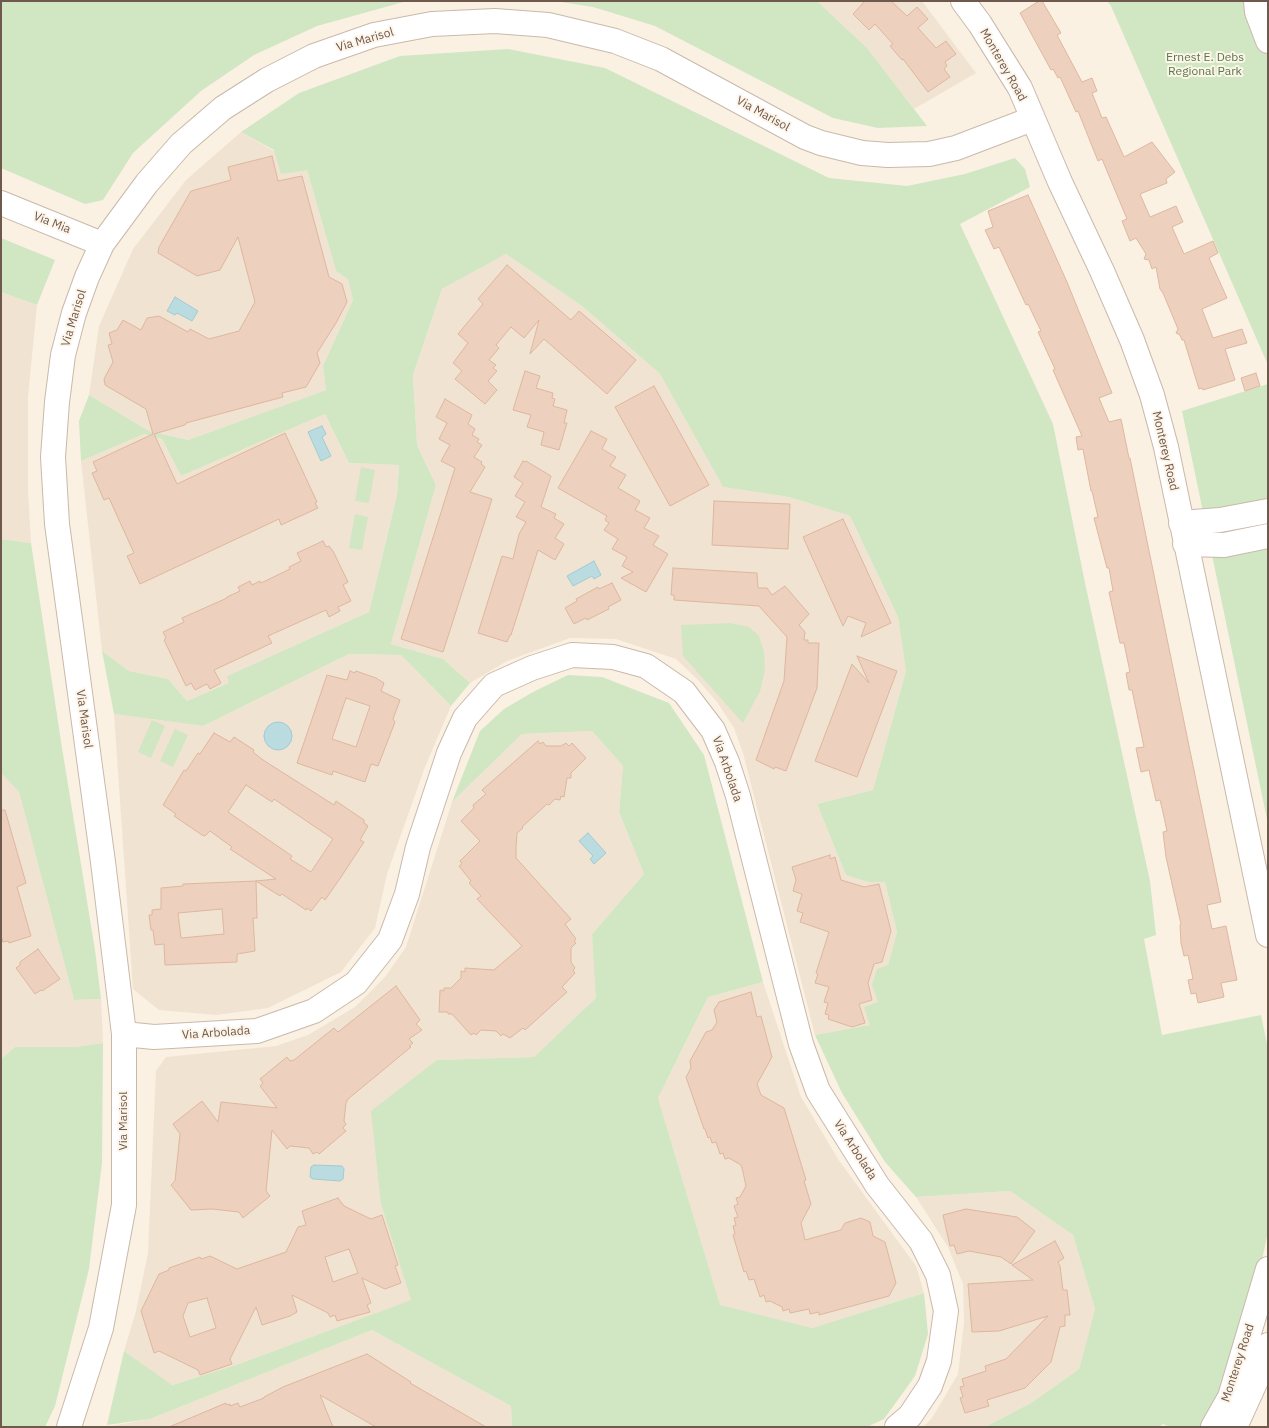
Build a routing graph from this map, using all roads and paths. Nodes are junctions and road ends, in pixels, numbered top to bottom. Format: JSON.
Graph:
{"nodes":[{"id":1,"x":963,"y":1,"type":"edge"},
{"id":2,"x":1256,"y":1,"type":"edge"},
{"id":3,"x":1268,"y":41,"type":"edge"},
{"id":4,"x":1032,"y":119,"type":"junction"},
{"id":5,"x":1,"y":203,"type":"edge"},
{"id":6,"x":102,"y":244,"type":"junction"},
{"id":7,"x":1268,"y":511,"type":"edge"},
{"id":8,"x":1183,"y":533,"type":"junction"},
{"id":9,"x":1268,"y":536,"type":"edge"},
{"id":10,"x":1268,"y":935,"type":"edge"},
{"id":11,"x":124,"y":1034,"type":"junction"},
{"id":12,"x":1268,"y":1269,"type":"edge"},
{"id":13,"x":1268,"y":1345,"type":"edge"},
{"id":14,"x":68,"y":1427,"type":"edge"},
{"id":15,"x":897,"y":1427,"type":"edge"},
{"id":16,"x":1213,"y":1427,"type":"edge"},
{"id":17,"x":1236,"y":1427,"type":"edge"}],
"edges":[{"from":1,"to":4,"type":"street","name":"Monterey Road"},
{"from":2,"to":3,"type":"street"},
{"from":4,"to":6,"type":"street","name":"Via Marisol"},
{"from":4,"to":8,"type":"street","name":"Monterey Road"},
{"from":5,"to":6,"type":"street","name":"Via Mia"},
{"from":6,"to":11,"type":"street","name":"Via Marisol"},
{"from":7,"to":8,"type":"street"},
{"from":8,"to":9,"type":"street"},
{"from":8,"to":10,"type":"street","name":"Monterey Road"},
{"from":11,"to":14,"type":"street","name":"Via Marisol"},
{"from":11,"to":15,"type":"street","name":"Via Arbolada"},
{"from":12,"to":16,"type":"street","name":"Monterey Road"},
{"from":13,"to":17,"type":"street","name":"Monterey Road"}]}
